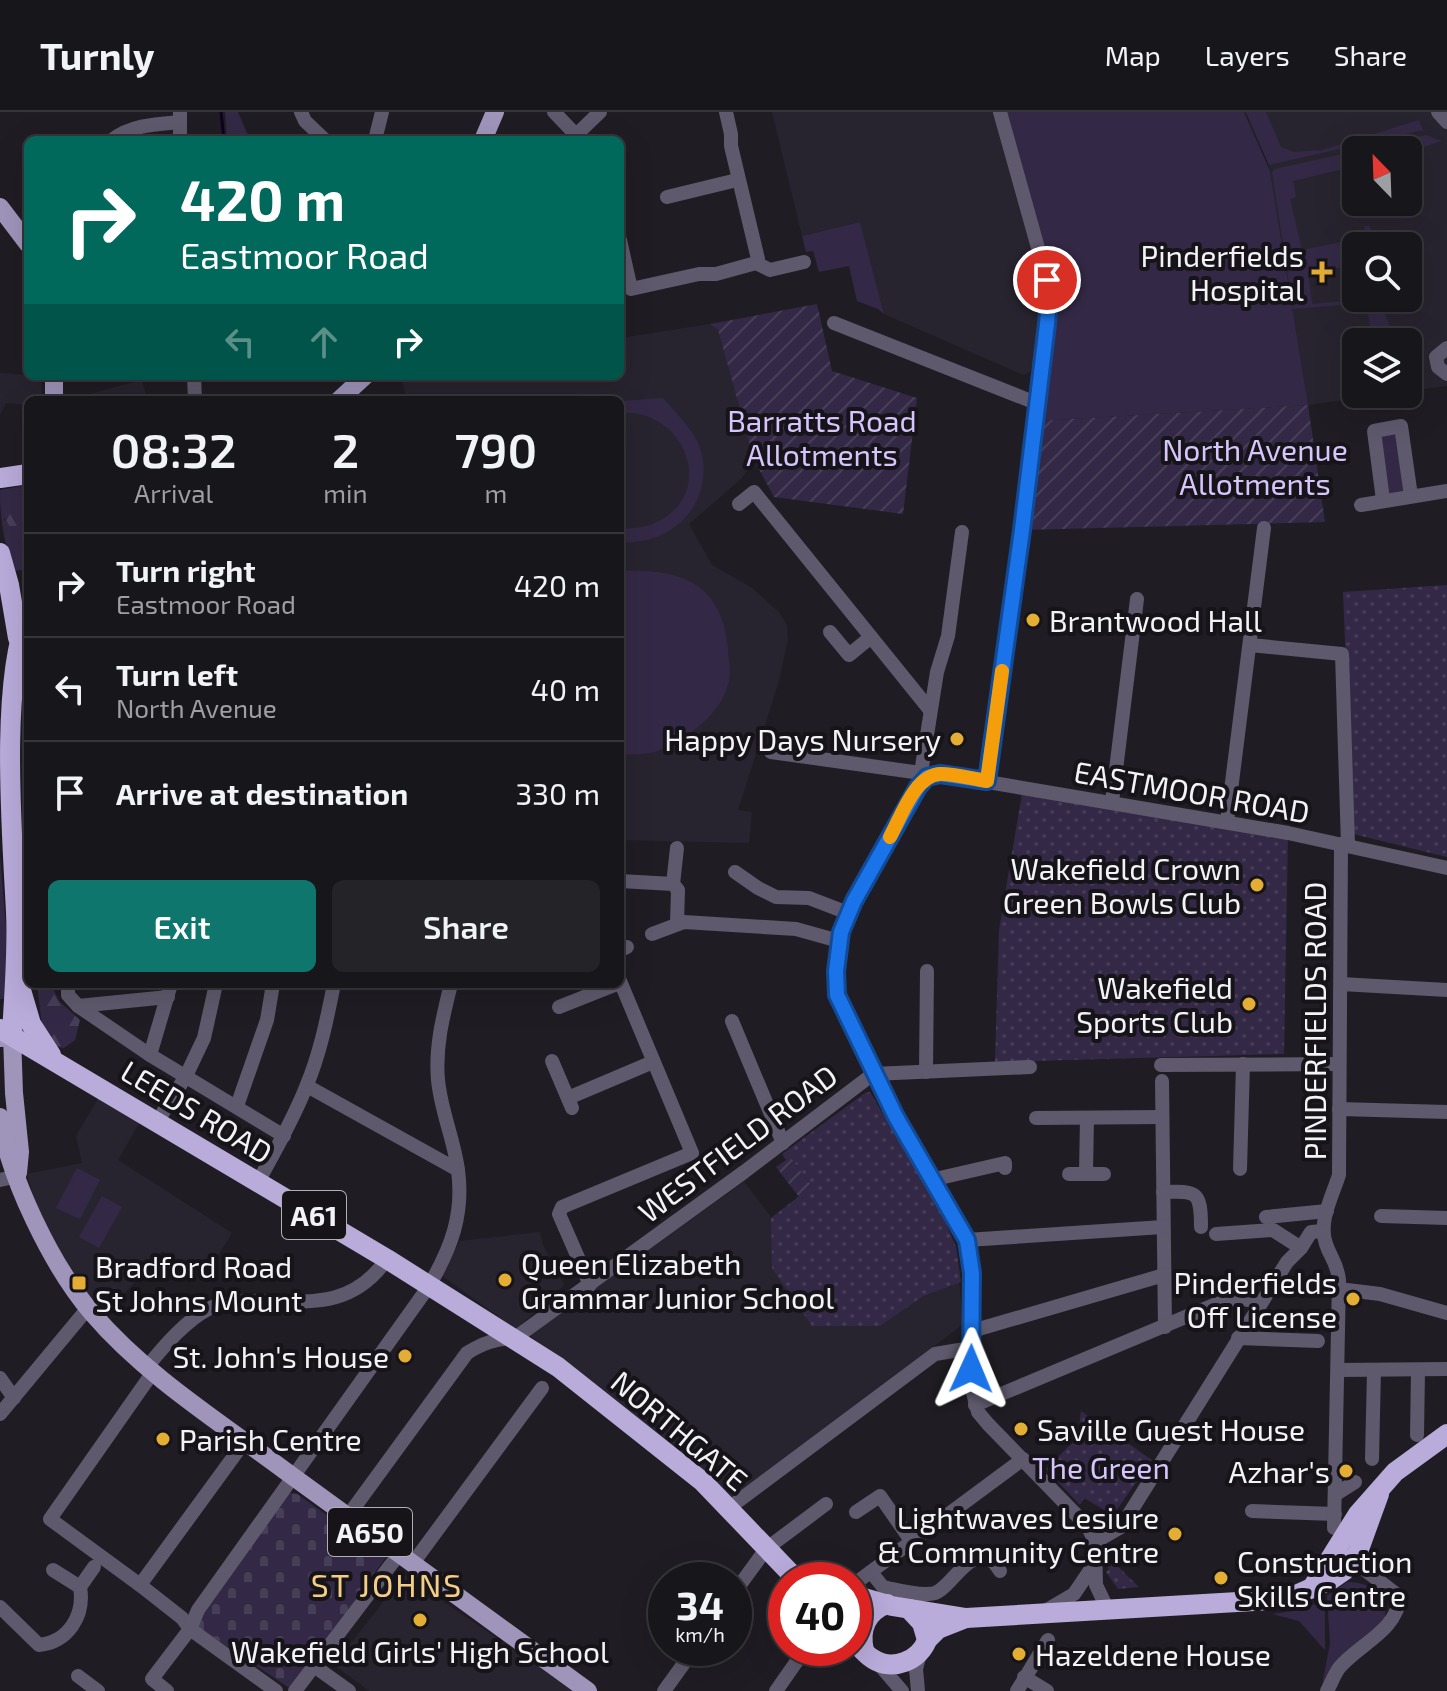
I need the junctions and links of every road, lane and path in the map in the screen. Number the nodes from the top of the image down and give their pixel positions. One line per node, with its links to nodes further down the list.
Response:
1 (301, 112): 13 (street)
2 (382, 112): 14 (street)
3 (507, 112): 11 (main road)
4 (554, 112): 15 (street)
5 (600, 112): 16 (street)
6 (726, 112): 17 (street)
7 (1000, 112): 29 (street)
8 (1438, 112): 10 (street)
9 (180, 117): 12 (street)
10 (1447, 122)
11 (490, 126)
12 (117, 136)
13 (321, 136)
14 (380, 136)
15 (575, 136)
16 (577, 136)
17 (737, 180): 18 (street); 22 (street)
18 (667, 197)
19 (0, 207): 20 (main road)
20 (24, 239)
21 (804, 262): 22 (street)
22 (756, 263): 23 (street)
23 (624, 281)
24 (834, 323): 29 (street)
25 (1447, 348): 26 (street)
26 (1447, 374)
27 (361, 380): 28 (main road)
28 (343, 396)
29 (1036, 403): 48 (street)
30 (1447, 491): 31 (street)
31 (1411, 496): 32 (street); 32 (street)
32 (1383, 500): 34 (street)
33 (739, 504): 42 (street)
34 (1361, 505)
35 (1264, 528): 44 (street)
36 (962, 532): 45 (street)
37 (0, 553): 38 (highway)
38 (12, 583): 43 (highway)
39 (1137, 599): 49 (street)
40 (24, 624): 43 (highway)
41 (830, 632): 42 (street)
42 (871, 637): 45 (street)
43 (18, 638): 51 (highway)
44 (1250, 645): 50 (street); 52 (street, PINDERFIELDS ROAD)
45 (930, 710): 47 (street)
46 (771, 752): 47 (street, EASTMOOR ROAD)
47 (924, 775): 48 (street, EASTMOOR ROAD); 58 (street)
48 (987, 781): 49 (street, EASTMOOR ROAD)
49 (1112, 802): 50 (street, EASTMOOR ROAD)
50 (1227, 822): 52 (street, EASTMOOR ROAD)
51 (13, 844): 62 (highway)
52 (1344, 845): 54 (street, EASTMOOR ROAD); 64 (street, PINDERFIELDS ROAD)
53 (677, 848): 57 (street)
54 (1447, 868)
55 (735, 872): 58 (street)
56 (624, 881): 57 (street)
57 (673, 884): 59 (street)
58 (848, 913): 61 (street)
59 (677, 923): 60 (street); 61 (street)
60 (652, 934)
61 (839, 941): 87 (street)
62 (16, 967): 77 (highway); 79 (highway)
63 (927, 971): 86 (street)
64 (1341, 984): 73 (street); 83 (street, PINDERFIELDS ROAD)
65 (68, 988): 74 (street)
66 (215, 988): 88 (street)
67 (272, 988): 91 (street)
68 (333, 988): 90 (street)
69 (450, 988): 103 (street)
70 (606, 988): 75 (street)
71 (621, 988): 81 (street)
72 (170, 990): 74 (street); 78 (street)
73 (1447, 990)
74 (78, 1006): 78 (street)
75 (559, 1007)
76 (732, 1021): 100 (street)
77 (4, 1034): 79 (highway, LEEDS ROAD / A61); 107 (main road, A650)
78 (150, 1055): 88 (street)
79 (55, 1061): 98 (highway, LEEDS ROAD / A61)
80 (552, 1061): 81 (street)
81 (653, 1062): 124 (street)
82 (1243, 1064): 83 (street); 84 (street); 102 (street)
83 (1339, 1064): 92 (street, PINDERFIELDS ROAD)
84 (1161, 1065)
85 (1030, 1067): 86 (street)
86 (926, 1072): 87 (street)
87 (873, 1074): 100 (street, WESTFIELD ROAD); 108 (street)
88 (186, 1076): 91 (street); 98 (street)
89 (1162, 1081): 95 (street)
90 (307, 1086): 99 (street); 103 (street)
91 (237, 1106): 99 (street)
92 (1339, 1109): 93 (street); 111 (street, PINDERFIELDS ROAD)
93 (1447, 1112)
94 (0, 1117): 107 (main road, A650)
95 (1162, 1117): 97 (street); 110 (street)
96 (1036, 1118): 97 (street)
97 (1087, 1118): 104 (street)
98 (157, 1122): 109 (highway, LEEDS ROAD / A61)
99 (284, 1136): 109 (street)
100 (783, 1143): 124 (street, WESTFIELD ROAD)
101 (1005, 1168): 108 (street)
102 (1240, 1169)
103 (458, 1170): 125 (street)
104 (1086, 1173): 105 (street); 106 (street)
105 (1069, 1174)
106 (1104, 1174)
107 (9, 1178): 128 (main road, A650)
108 (931, 1180): 120 (street)
109 (258, 1182): 122 (highway, LEEDS ROAD / A61)
110 (1163, 1192): 116 (street); 117 (street)
111 (1327, 1211): 112 (street); 118 (street, PINDERFIELDS ROAD)
112 (1305, 1213): 114 (street); 118 (street)
113 (1381, 1216): 115 (street)
114 (1266, 1217)
115 (1447, 1218)
116 (1163, 1227): 120 (street); 123 (street)
117 (1201, 1227)
118 (1320, 1231): 121 (street); 126 (street)
119 (1216, 1234): 121 (street)
120 (967, 1240): 131 (street)
121 (1301, 1248): 127 (street)
122 (387, 1259): 125 (highway, LEEDS ROAD / A61); 137 (street)
123 (1164, 1275): 130 (street); 131 (street)
124 (590, 1285): 132 (street, WESTFIELD ROAD)
125 (429, 1286): 132 (highway, LEEDS ROAD / A61); 151 (street)
126 (1339, 1289): 129 (street); 138 (street)
127 (1260, 1303): 130 (street); 133 (street)
128 (88, 1308): 137 (main road, A650); 143 (street)
129 (1447, 1313)
130 (1165, 1327): 144 (street)
131 (972, 1331): 135 (street)
132 (515, 1338): 155 (highway, NORTHGATE / A61); 158 (street)
133 (1238, 1338): 134 (street); 160 (street)
134 (1318, 1341)
135 (971, 1348): 144 (street); 155 (street)
136 (1447, 1369): 140 (street)
137 (150, 1370): 148 (main road, A650); 173 (street)
138 (1338, 1370): 139 (street); 153 (street)
139 (1374, 1370): 140 (street); 150 (street)
140 (1418, 1371): 147 (street)
141 (0, 1378): 143 (street)
142 (542, 1388): 163 (street)
143 (14, 1398): 145 (street)
144 (975, 1405): 149 (street)
145 (0, 1414)
146 (1447, 1434): 162 (highway)
147 (1417, 1435)
148 (245, 1441): 151 (main road, A650); 173 (street)
149 (1023, 1459): 159 (street); 160 (street)
150 (1372, 1459)
151 (294, 1477): 158 (main road, A650); 183 (street)
152 (1355, 1482): 153 (street)
153 (1336, 1494): 162 (street)
154 (826, 1504): 161 (street)
155 (729, 1508): 161 (highway, NORTHGATE / A61)
156 (1252, 1511): 162 (street)
157 (856, 1512): 159 (street)
158 (348, 1516): 163 (main road, A650)
159 (912, 1542): 170 (street)
160 (1095, 1542): 165 (street)
161 (766, 1549): 164 (highway, NORTHGATE / A61); 167 (street)
162 (1342, 1550): 172 (street); 172 (street); 178 (highway)
163 (406, 1558): 188 (street); 199 (main road, A650)
164 (779, 1562)
165 (1095, 1563): 178 (street); 181 (street)
166 (94, 1567): 174 (street)
167 (752, 1568)
168 (53, 1570): 174 (street)
169 (1000, 1571): 171 (street)
170 (872, 1574)
171 (872, 1584)
172 (1385, 1584): 206 (street)
173 (140, 1585): 183 (street)
174 (80, 1587): 177 (street)
175 (872, 1591): 176 (highway)
176 (887, 1604): 179 (highway); 180 (highway)
177 (0, 1607)
178 (1107, 1608): 181 (highway)
179 (909, 1609): 182 (highway); 185 (highway)
180 (872, 1612)
181 (1041, 1613): 182 (highway)
182 (966, 1618): 185 (highway)
183 (190, 1629): 195 (street); 196 (street)
184 (1048, 1640): 192 (street)
185 (924, 1646): 186 (highway); 203 (street)
186 (872, 1654)
187 (872, 1659): 202 (street)
188 (314, 1666): 197 (street); 198 (street)
189 (686, 1666): 193 (street)
190 (793, 1666): 201 (street)
191 (78, 1676): 194 (street)
192 (1024, 1677): 204 (street); 205 (street)
193 (676, 1684): 200 (street)
194 (98, 1691)
195 (167, 1691)
196 (276, 1691)
197 (295, 1691)
198 (349, 1691)
199 (588, 1691)
200 (664, 1691)
201 (776, 1691)
202 (902, 1691)
203 (918, 1691)
204 (1017, 1691)
205 (1047, 1691)
206 (1327, 1691)

